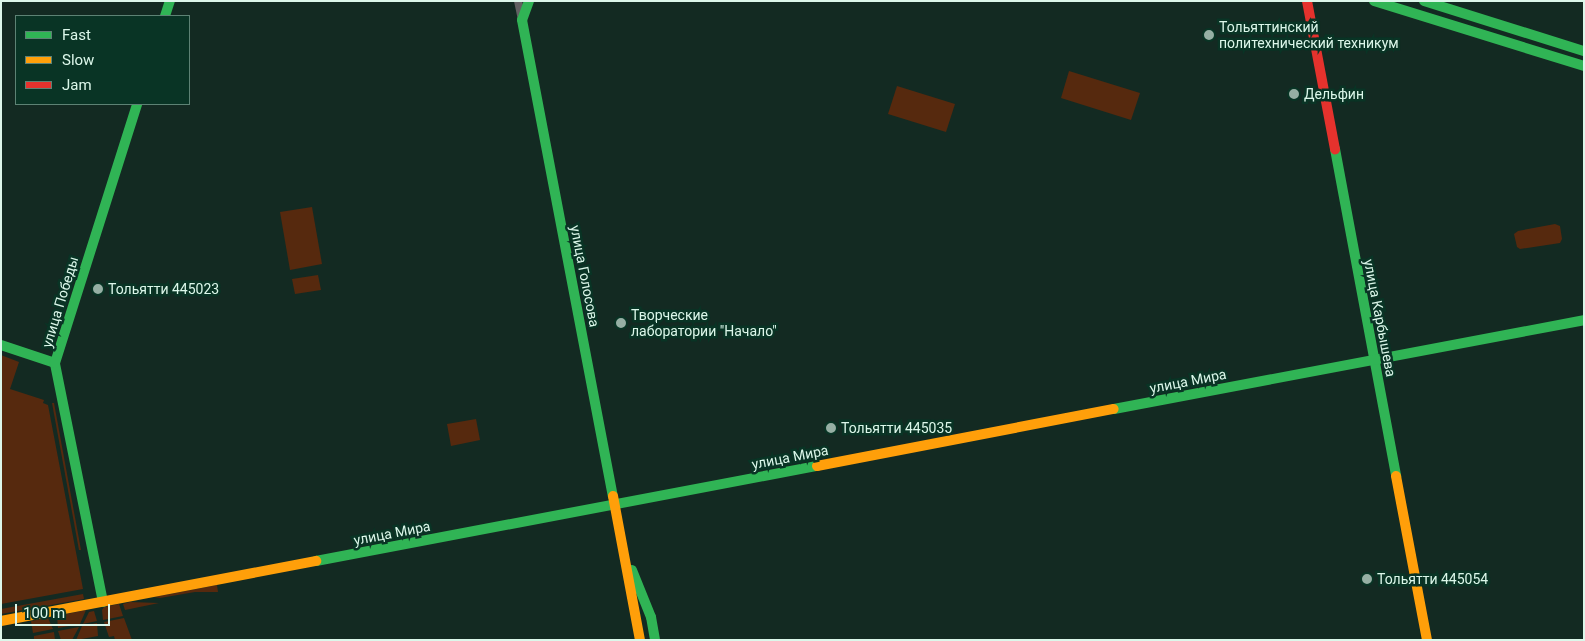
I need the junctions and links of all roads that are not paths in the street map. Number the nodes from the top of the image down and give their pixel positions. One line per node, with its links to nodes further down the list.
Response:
1 (170, 1): 7 (main road)
2 (518, 1): 9 (street)
3 (529, 1): 9 (main road)
4 (1307, 1): 16 (main road, улица Карбышева)
5 (1374, 1): 10 (main road)
6 (1424, 1): 8 (main road)
7 (165, 15)
8 (1478, 18): 10 (main road); 11 (main road)
9 (522, 20): 18 (main road, улица Голосова)
10 (1473, 32): 12 (main road)
11 (1584, 50)
12 (1584, 66)
13 (137, 105): 17 (main road, улица Победы)
14 (1584, 320): 16 (main road, улица Мира)
15 (1, 345): 17 (main road)
16 (1374, 360): 18 (main road, улица Мира); 26 (main road, улица Карбышева)
17 (55, 363): 20 (main road, улица Победы)
18 (616, 504): 19 (main road, улица Голосова); 20 (main road, улица Мира)
19 (622, 537): 21 (main road, улица Голосова); 22 (main road, улица Голосова)
20 (103, 602): 23 (main road, улица Мира)
21 (651, 617): 22 (main road); 25 (main road, улица Голосова)
22 (636, 619): 24 (main road, улица Голосова)
23 (1, 621)
24 (640, 640)
25 (655, 640)
26 (1427, 640)

